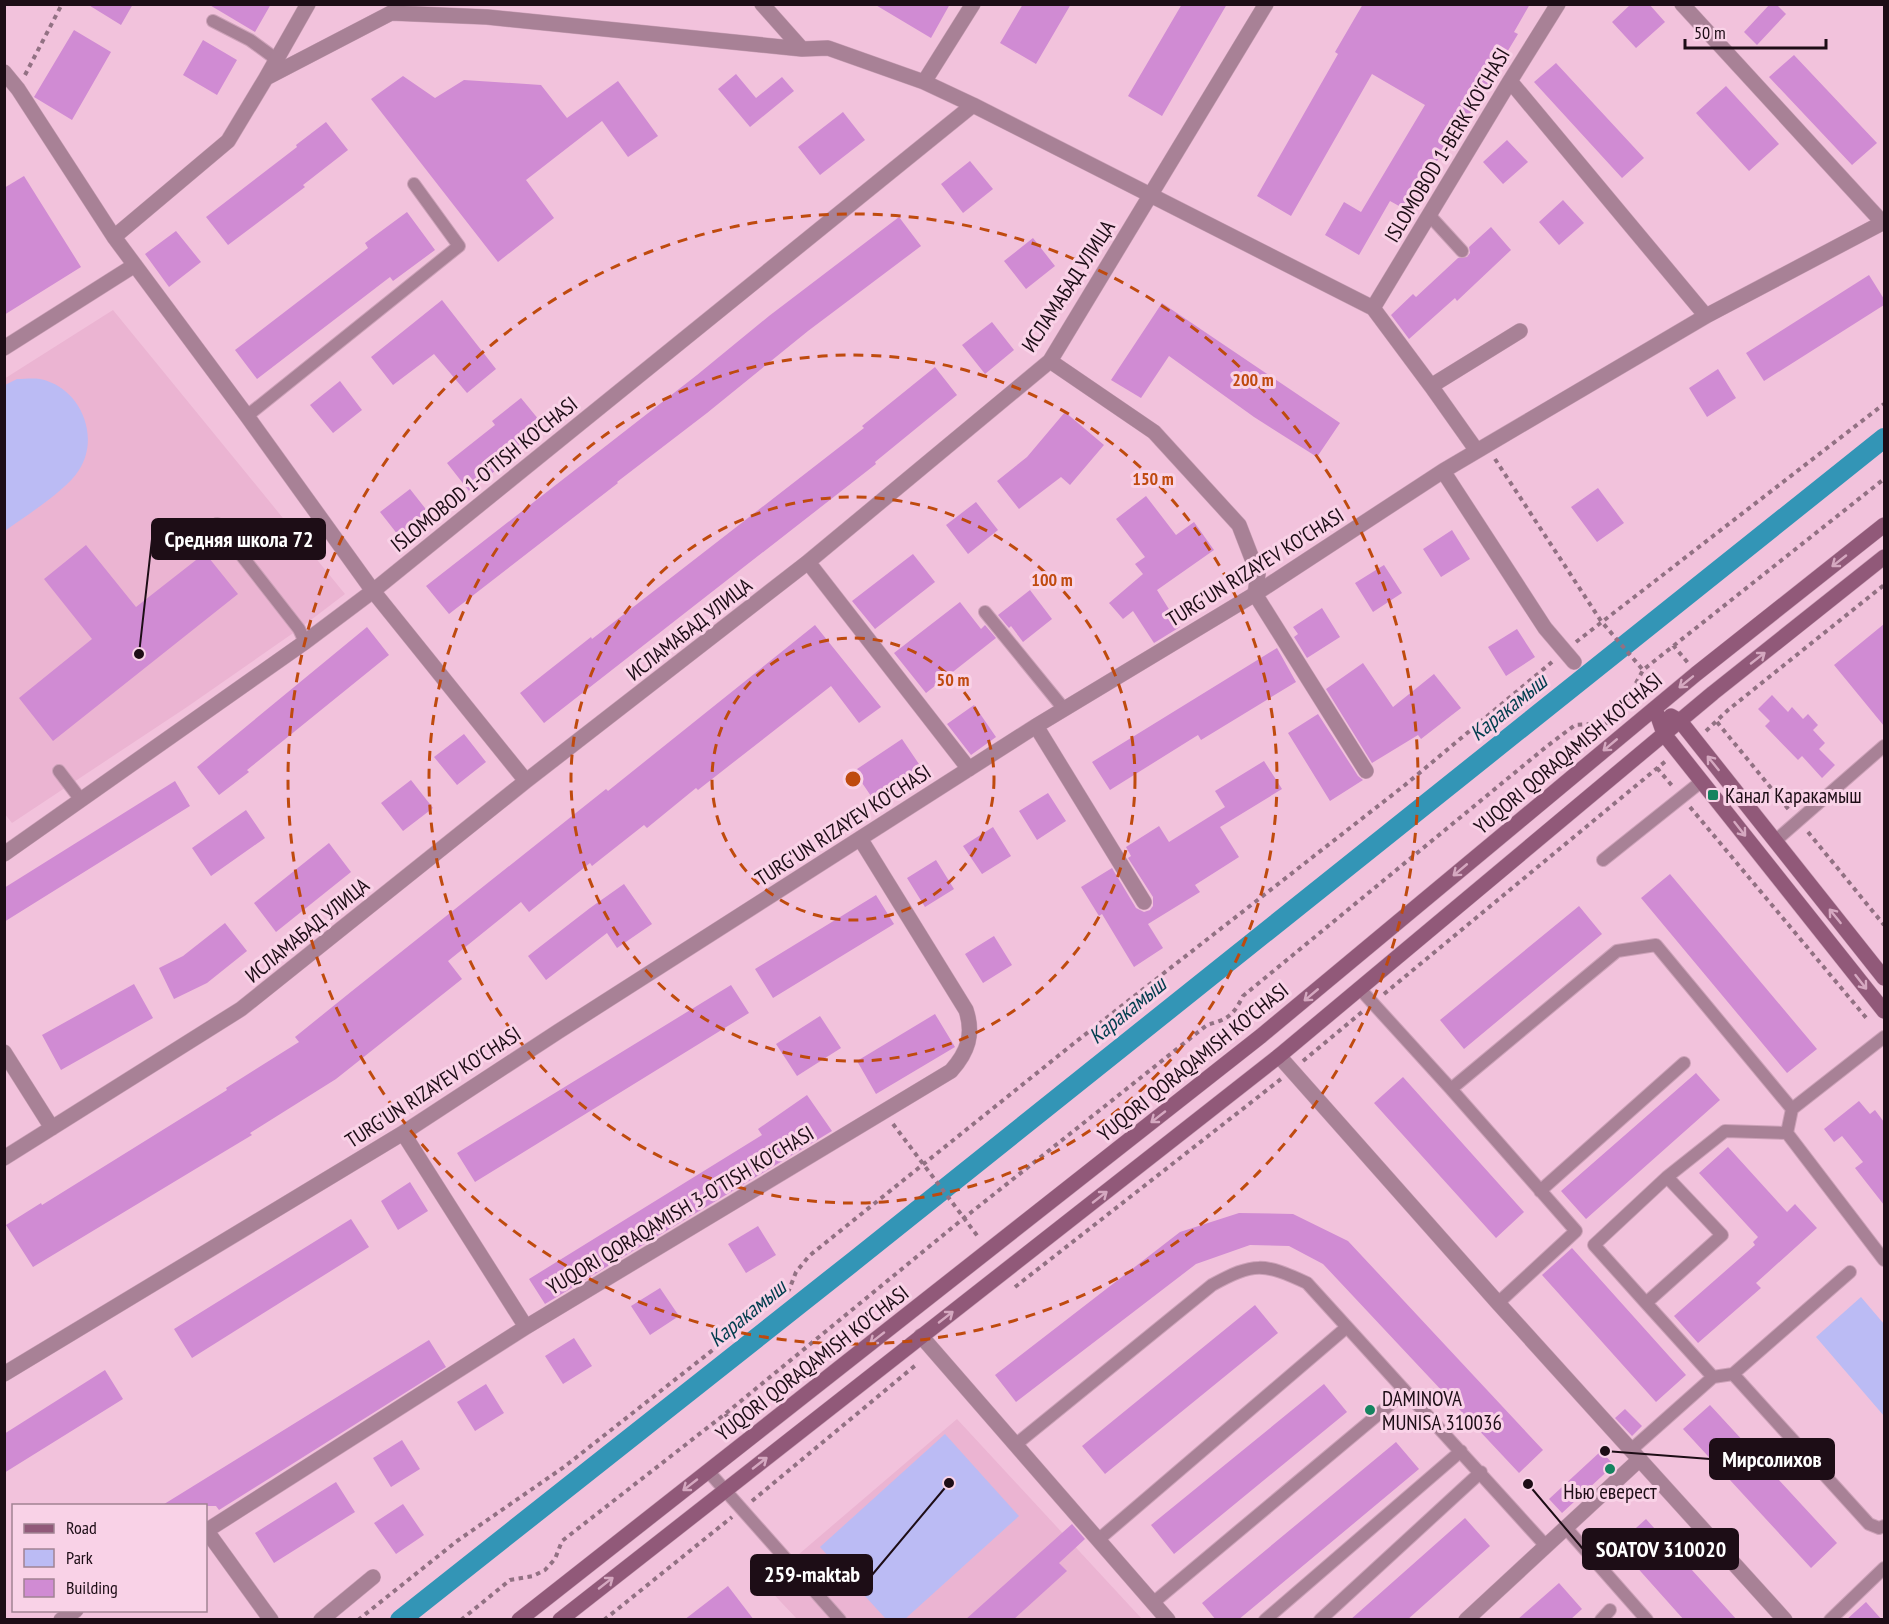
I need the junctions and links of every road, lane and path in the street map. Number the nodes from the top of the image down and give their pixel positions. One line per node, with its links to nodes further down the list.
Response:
1 (62, 4): 16 (path)
2 (308, 4): 11 (street)
3 (762, 4): 10 (street)
4 (972, 4): 15 (street)
5 (1266, 4): 19 (street, ИСЛАМАБАД УЛИЦА)
6 (1558, 4): 14 (street, ISLOMOBOD 1-BERK KO'CHASI)
7 (1682, 4): 21 (street)
8 (487, 11): 10 (street); 13 (street)
9 (213, 21): 11 (lane)
10 (802, 49): 15 (street)
11 (276, 59): 13 (street)
12 (4, 72): 16 (street)
13 (266, 78): 22 (street)
14 (1510, 81): 20 (street, ISLOMOBOD 1-BERK KO'CHASI); 26 (street)
15 (924, 82): 17 (street)
16 (18, 89): 22 (street)
17 (973, 105): 19 (street); 41 (street, ISLOMOBOD 1-O'TISH KO'CHASI)
18 (414, 184): 32 (lane)
19 (1151, 196): 25 (street); 29 (street, ИСЛАМАБАД УЛИЦА)
20 (1430, 216): 23 (lane); 25 (street, ISLOMOBOD 1-BERK KO'CHASI)
21 (1884, 223): 26 (street, TURG'UN RIZAYEV KO'CHASI)
22 (114, 237): 24 (street)
23 (1462, 251)
24 (135, 265): 28 (street); 32 (street)
25 (1374, 308): 30 (street)
26 (1706, 316): 33 (street, TURG'UN RIZAYEV KO'CHASI)
27 (1520, 331): 30 (street)
28 (4, 348)
29 (1050, 361): 39 (street, ИСЛАМАБАД УЛИЦА); 42 (street)
30 (1431, 386): 33 (street)
31 (1884, 404): 44 (path)
32 (247, 416): 41 (street)
33 (1482, 449): 34 (street, TURG'UN RIZAYEV KO'CHASI); 44 (path)
34 (1443, 471): 42 (street, TURG'UN RIZAYEV KO'CHASI); 47 (street)
35 (1884, 479): 46 (path)
36 (217, 524): 45 (lane)
37 (1884, 525): 50 (main road, YUQORI QORAQAMISH KO'CHASI, one-way to 50)
38 (1884, 557): 52 (main road, one-way to 38)
39 (808, 562): 58 (street); 61 (street, ИСЛАМАБАД УЛИЦА)
40 (1884, 585): 54 (path)
41 (373, 591): 45 (street, ISLOMOBOD 1-O'TISH KO'CHASI); 61 (street)
42 (1255, 594): 51 (street, TURG'UN RIZAYEV KO'CHASI); 60 (street)
43 (985, 612): 51 (lane)
44 (1601, 621): 47 (path); 49 (path)
45 (305, 642): 64 (street, ISLOMOBOD 1-O'TISH KO'CHASI)
46 (1673, 645): 48 (path); 49 (path)
47 (1569, 657): 84 (path)
48 (1688, 664)
49 (1642, 670): 87 (path)
50 (1655, 708): 52 (main road); 55 (main road); 88 (main road, YUQORI QORAQAMISH KO'CHASI, one-way to 88)
51 (1064, 709): 53 (street, TURG'UN RIZAYEV KO'CHASI)
52 (1680, 721): 55 (main road); 66 (main road, one-way to 52)
53 (1036, 726): 58 (street, TURG'UN RIZAYEV KO'CHASI); 69 (street)
54 (1703, 733)
55 (1664, 734): 57 (main road); 62 (main road)
56 (1884, 746): 66 (lane)
57 (1642, 753): 63 (path); 71 (main road)
58 (969, 769): 65 (street, TURG'UN RIZAYEV KO'CHASI)
59 (60, 771): 64 (lane)
60 (1366, 771)
61 (526, 781): 80 (street, ИСЛАМАБАД УЛИЦА)
62 (1702, 781): 63 (lane); 72 (main road, one-way to 72)
63 (1682, 797): 68 (lane); 73 (path)
64 (81, 800): 67 (street, ISLOMOBOD 1-O'TISH KO'CHASI)
65 (861, 840): 79 (street, YUQORI QORAQAMISH 3-O'TISH KO'CHASI); 81 (street, TURG'UN RIZAYEV KO'CHASI)
66 (1775, 841): 70 (main road, one-way to 66)
67 (4, 854)
68 (1603, 860)
69 (1144, 902)
70 (1884, 978)
71 (1360, 989): 75 (main road); 77 (lane)
72 (1884, 1011)
73 (1883, 1037): 78 (lane)
74 (4, 1052): 80 (street)
75 (1279, 1056): 91 (street); 95 (main road, one-way to 75)
76 (1684, 1063): 86 (lane)
77 (1451, 1089): 78 (lane); 86 (lane)
78 (1792, 1109): 82 (lane)
79 (884, 1112): 84 (path); 93 (street, YUQORI QORAQAMISH 3-O'TISH KO'CHASI)
80 (52, 1128): 83 (street, ИСЛАМАБАД УЛИЦА)
81 (403, 1133): 93 (street); 96 (street, TURG'UN RIZAYEV KO'CHASI)
82 (1787, 1133): 85 (lane); 89 (lane)
83 (4, 1158)
84 (922, 1163): 87 (path); 121 (path)
85 (1667, 1177): 92 (lane); 92 (lane)
86 (1540, 1191): 91 (lane)
87 (964, 1218): 88 (path); 122 (path)
88 (989, 1250): 103 (main road, YUQORI QORAQAMISH KO'CHASI, one-way to 103)
89 (1884, 1260)
90 (1850, 1272): 97 (lane)
91 (1498, 1303): 102 (street)
92 (1646, 1303): 98 (lane)
93 (526, 1327): 108 (street, YUQORI QORAQAMISH 3-O'TISH KO'CHASI)
94 (1347, 1327): 99 (lane); 100 (lane); 110 (lane)
95 (921, 1336): 100 (street); 105 (main road, one-way to 95)
96 (4, 1374)
97 (1733, 1374): 98 (lane); 106 (lane)
98 (1713, 1377): 102 (lane)
99 (1405, 1392): 101 (lane); 114 (lane)
100 (1015, 1445): 110 (street)
101 (1461, 1451): 104 (lane); 126 (lane)
102 (1636, 1454): 107 (street); 131 (street)
103 (708, 1471): 105 (lane); 123 (main road, YUQORI QORAQAMISH KO'CHASI, one-way to 123)
104 (1481, 1472): 111 (lane); 127 (lane)
105 (725, 1491): 117 (main road, one-way to 105); 124 (lane)
106 (1884, 1526)
107 (1566, 1528): 111 (street); 130 (lane)
108 (207, 1529)
109 (207, 1531): 119 (street)
110 (1098, 1540): 114 (street)
111 (1546, 1546): 128 (street)
112 (1884, 1568): 132 (lane)
113 (372, 1577): 120 (street)
114 (1154, 1602): 125 (street)
115 (1610, 1610): 129 (lane)
116 (74, 1612): 118 (street)
117 (562, 1619)
118 (61, 1620)
119 (271, 1620)
120 (321, 1620)
121 (358, 1620)
122 (461, 1620)
123 (519, 1620)
124 (840, 1620)
125 (1168, 1620)
126 (1265, 1620)
127 (1320, 1620)
128 (1466, 1620)
129 (1601, 1620)
130 (1647, 1620)
131 (1785, 1620)
132 (1830, 1620)

